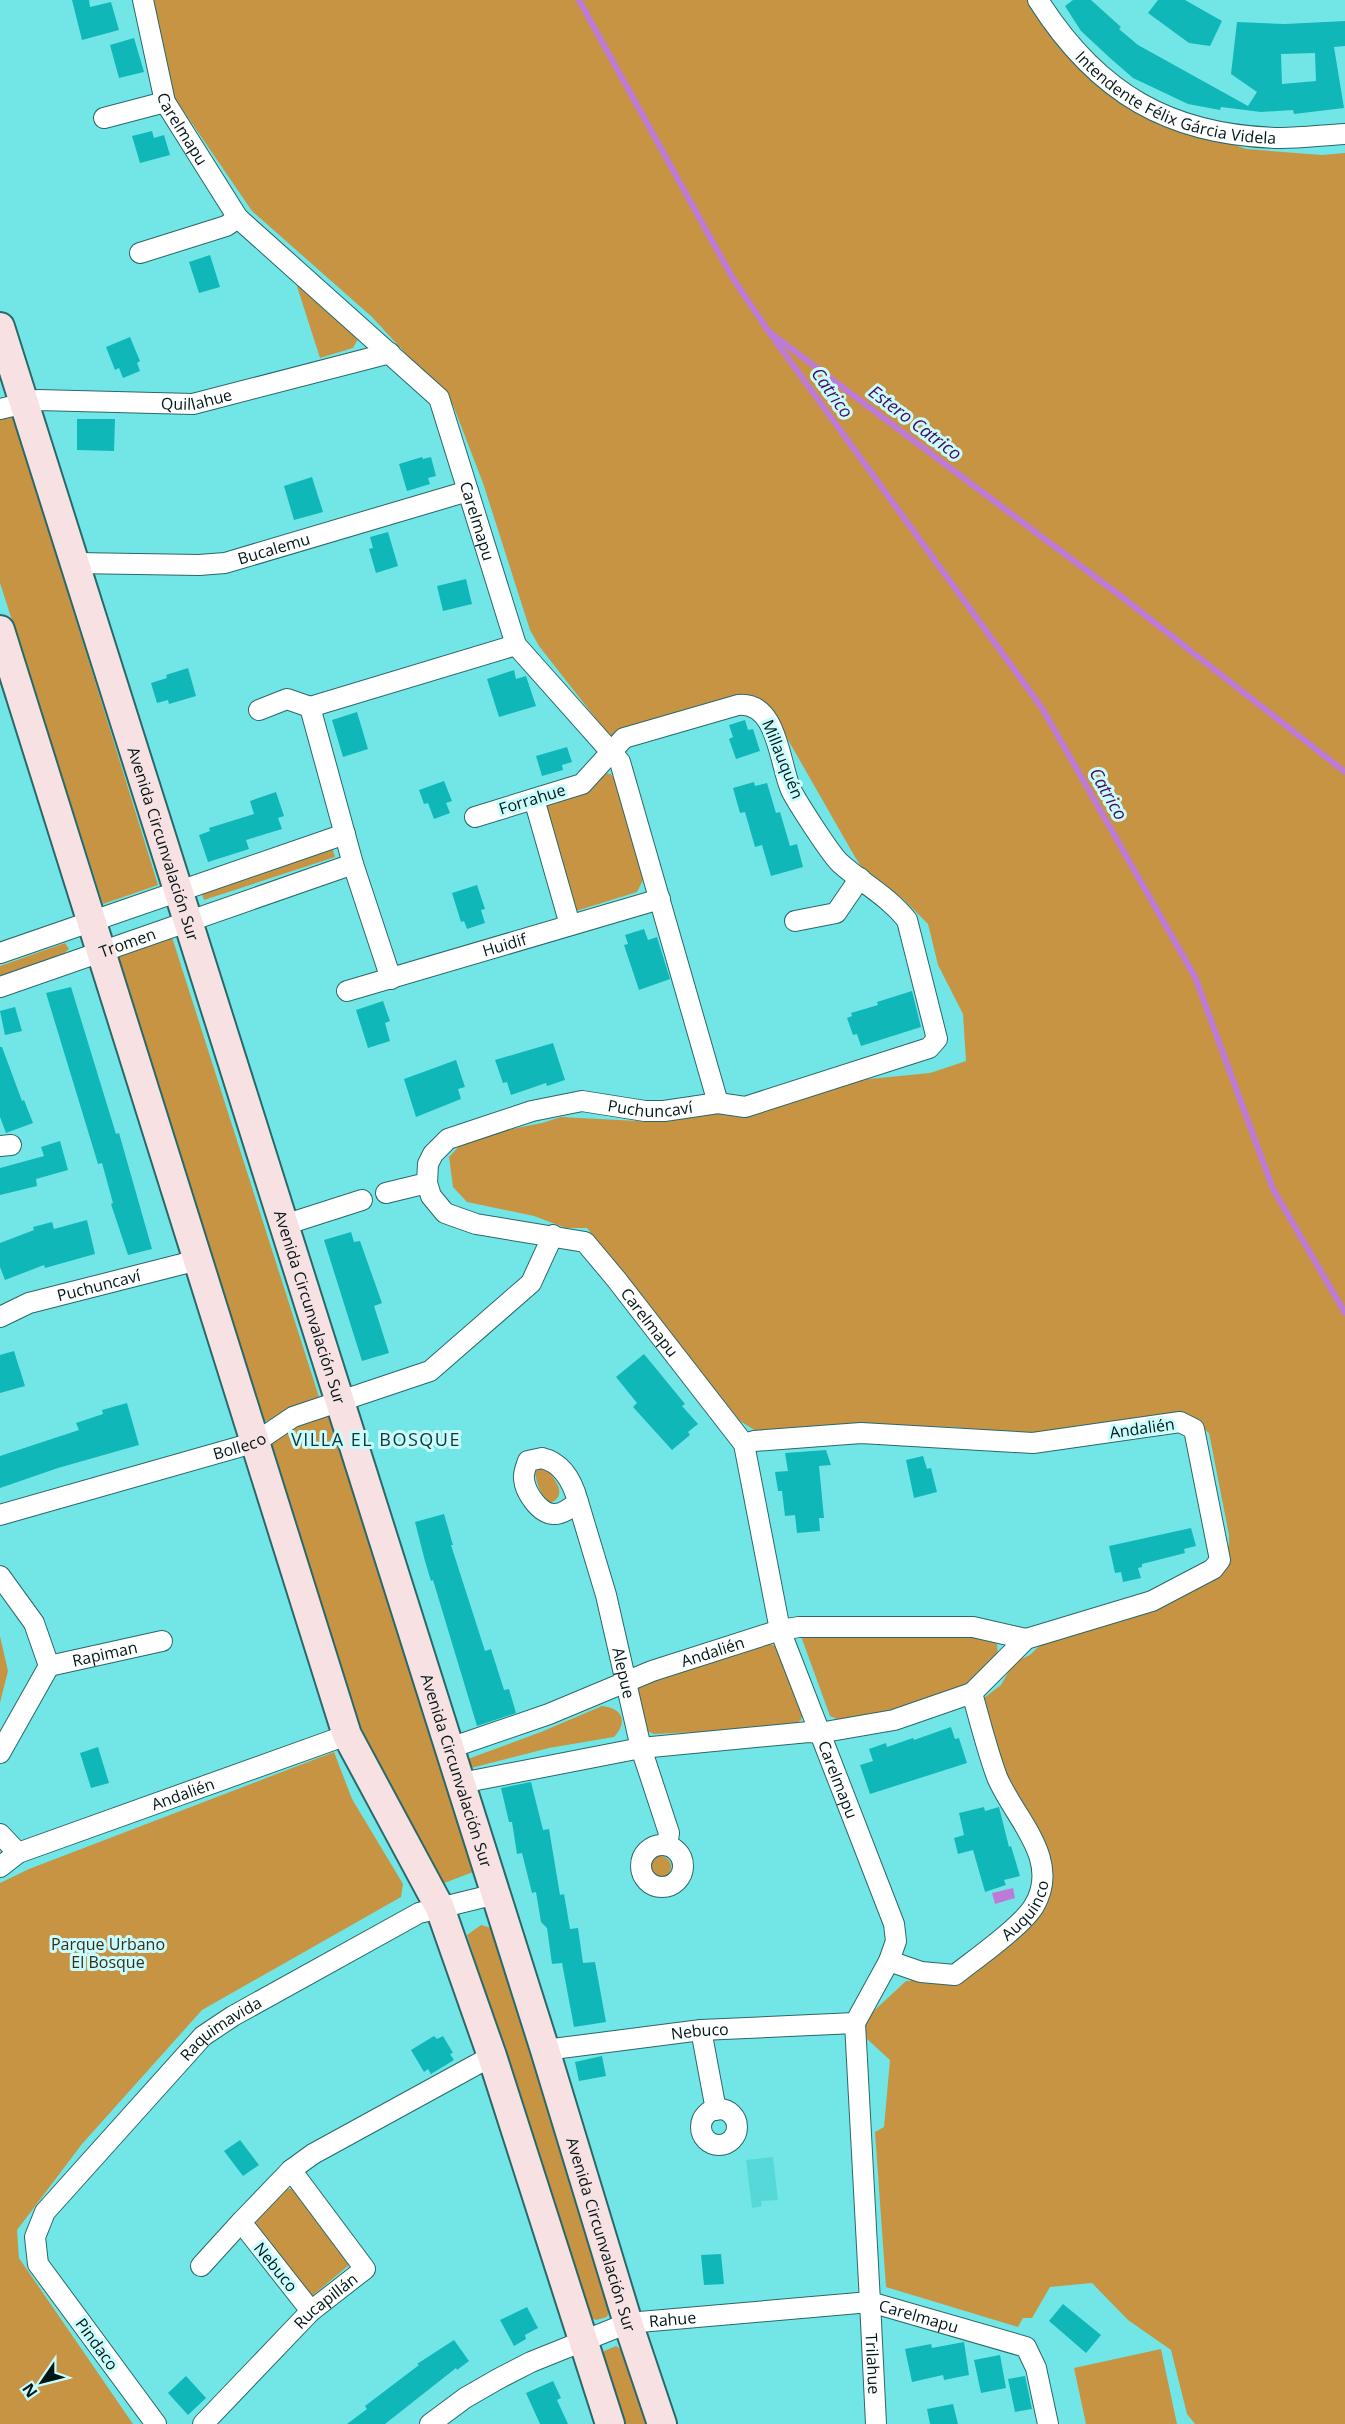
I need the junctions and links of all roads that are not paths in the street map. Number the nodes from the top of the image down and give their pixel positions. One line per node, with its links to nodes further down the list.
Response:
1 (143, 0): 3 (street, Carelmapu)
2 (1038, 0): 5 (street, Intendente Félix Gárcia Videla)
3 (165, 102): 4 (street); 6 (street, Carelmapu)
4 (104, 118)
5 (1345, 134)
6 (238, 218): 7 (street); 9 (street, Carelmapu)
7 (140, 253)
8 (0, 327): 10 (main road, Avenida Circunvalación Sur)
9 (390, 353): 10 (street, Quillahue); 11 (street, Carelmapu)
10 (12, 406): 12 (main road, Avenida Circunvalación Sur)
11 (468, 491): 12 (street, Bucalemu); 14 (street, Carelmapu)
12 (75, 563): 23 (main road, Avenida Circunvalación Sur)
13 (0, 630): 26 (main road)
14 (516, 645): 15 (street); 17 (street, Carelmapu)
15 (310, 707): 16 (street); 20 (street)
16 (259, 710)
17 (611, 751): 18 (street, Forrahue); 22 (street, Millauquén); 24 (street, Carelmapu)
18 (534, 799): 19 (street, Forrahue); 28 (street)
19 (475, 817)
20 (345, 834): 21 (street); 23 (street, Tromen)
21 (353, 864): 27 (street, Tromen); 31 (street)
22 (860, 878): 25 (street); 34 (street, Millauquén)
23 (179, 891): 26 (street, Tromen); 27 (main road, Avenida Circunvalación Sur)
24 (660, 899): 28 (street, Huidif); 35 (street, Carelmapu)
25 (795, 921)
26 (91, 922): 29 (main road); 30 (street, Tromen)
27 (188, 922): 29 (street, Tromen); 39 (main road, Avenida Circunvalación Sur)
28 (570, 925): 31 (street, Huidif)
29 (101, 952): 32 (street, Tromen); 41 (main road)
30 (0, 953)
31 (391, 979): 33 (street, Huidif)
32 (2, 981)
33 (347, 992)
34 (937, 1039): 35 (street, Puchuncaví)
35 (718, 1103): 36 (street, Puchuncaví)
36 (427, 1183): 37 (street); 40 (street, Carelmapu)
37 (386, 1193)
38 (362, 1200): 39 (street)
39 (284, 1225): 43 (main road, Avenida Circunvalación Sur)
40 (553, 1235): 43 (street, Bolleco); 45 (street, Carelmapu)
41 (198, 1260): 42 (street, Puchuncaví); 44 (main road)
42 (0, 1317)
43 (340, 1401): 44 (street, Bolleco); 57 (main road, Avenida Circunvalación Sur)
44 (256, 1442): 47 (street, Bolleco); 56 (main road)
45 (744, 1444): 49 (street, Carelmapu); 50 (street, Andalién)
46 (578, 1502): 53 (street, Alepue)
47 (0, 1515)
48 (0, 1576): 52 (street)
49 (780, 1630): 50 (street, Andalién); 53 (street, Andalién); 55 (street, Carelmapu)
50 (1026, 1639): 54 (street, Andalién)
51 (162, 1641): 52 (street, Rapiman)
52 (49, 1666): 59 (street)
53 (624, 1683): 57 (street, Andalién); 58 (street, Alepue)
54 (972, 1693): 55 (street, Andalién); 67 (street, Auquinco)
55 (819, 1733): 58 (street, Andalién); 67 (street, Carelmapu)
56 (347, 1735): 63 (street, Andalién); 66 (main road)
57 (450, 1748): 60 (main road, Avenida Circunvalación Sur)
58 (641, 1748): 60 (street, Andalién); 62 (street, Alepue)
59 (0, 1753)
60 (461, 1783): 65 (main road, Avenida Circunvalación Sur)
61 (0, 1834): 63 (street)
62 (667, 1845)
63 (18, 1853): 64 (street, Andalién)
64 (0, 1867)
65 (496, 1894): 66 (street, Raquimavida); 70 (main road, Avenida Circunvalación Sur)
66 (440, 1908): 71 (main road); 75 (street, Raquimavida)
67 (889, 1961): 68 (street, Carelmapu)
68 (855, 2023): 69 (street, Nebuco); 77 (street, Carelmapu)
69 (701, 2030): 70 (street, Nebuco); 72 (street)
70 (545, 2050): 79 (main road, Avenida Circunvalación Sur)
71 (492, 2056): 73 (street); 80 (main road)
72 (716, 2110)
73 (291, 2170): 74 (street); 78 (street, Rucapillán)
74 (241, 2222): 76 (street); 78 (street, Nebuco)
75 (38, 2264): 81 (street, Pindaco)
76 (201, 2266)
77 (870, 2302): 79 (street, Rahue); 86 (street, Trilahue); 87 (street, Carelmapu)
78 (311, 2311): 82 (street, Rucapillán)
79 (628, 2323): 80 (street, Rahue); 85 (main road, Avenida Circunvalación Sur)
80 (583, 2341): 83 (street, Rahue); 84 (main road)
81 (156, 2424)
82 (203, 2424)
83 (430, 2424)
84 (610, 2424)
85 (662, 2424)
86 (876, 2424)
87 (1048, 2424)

